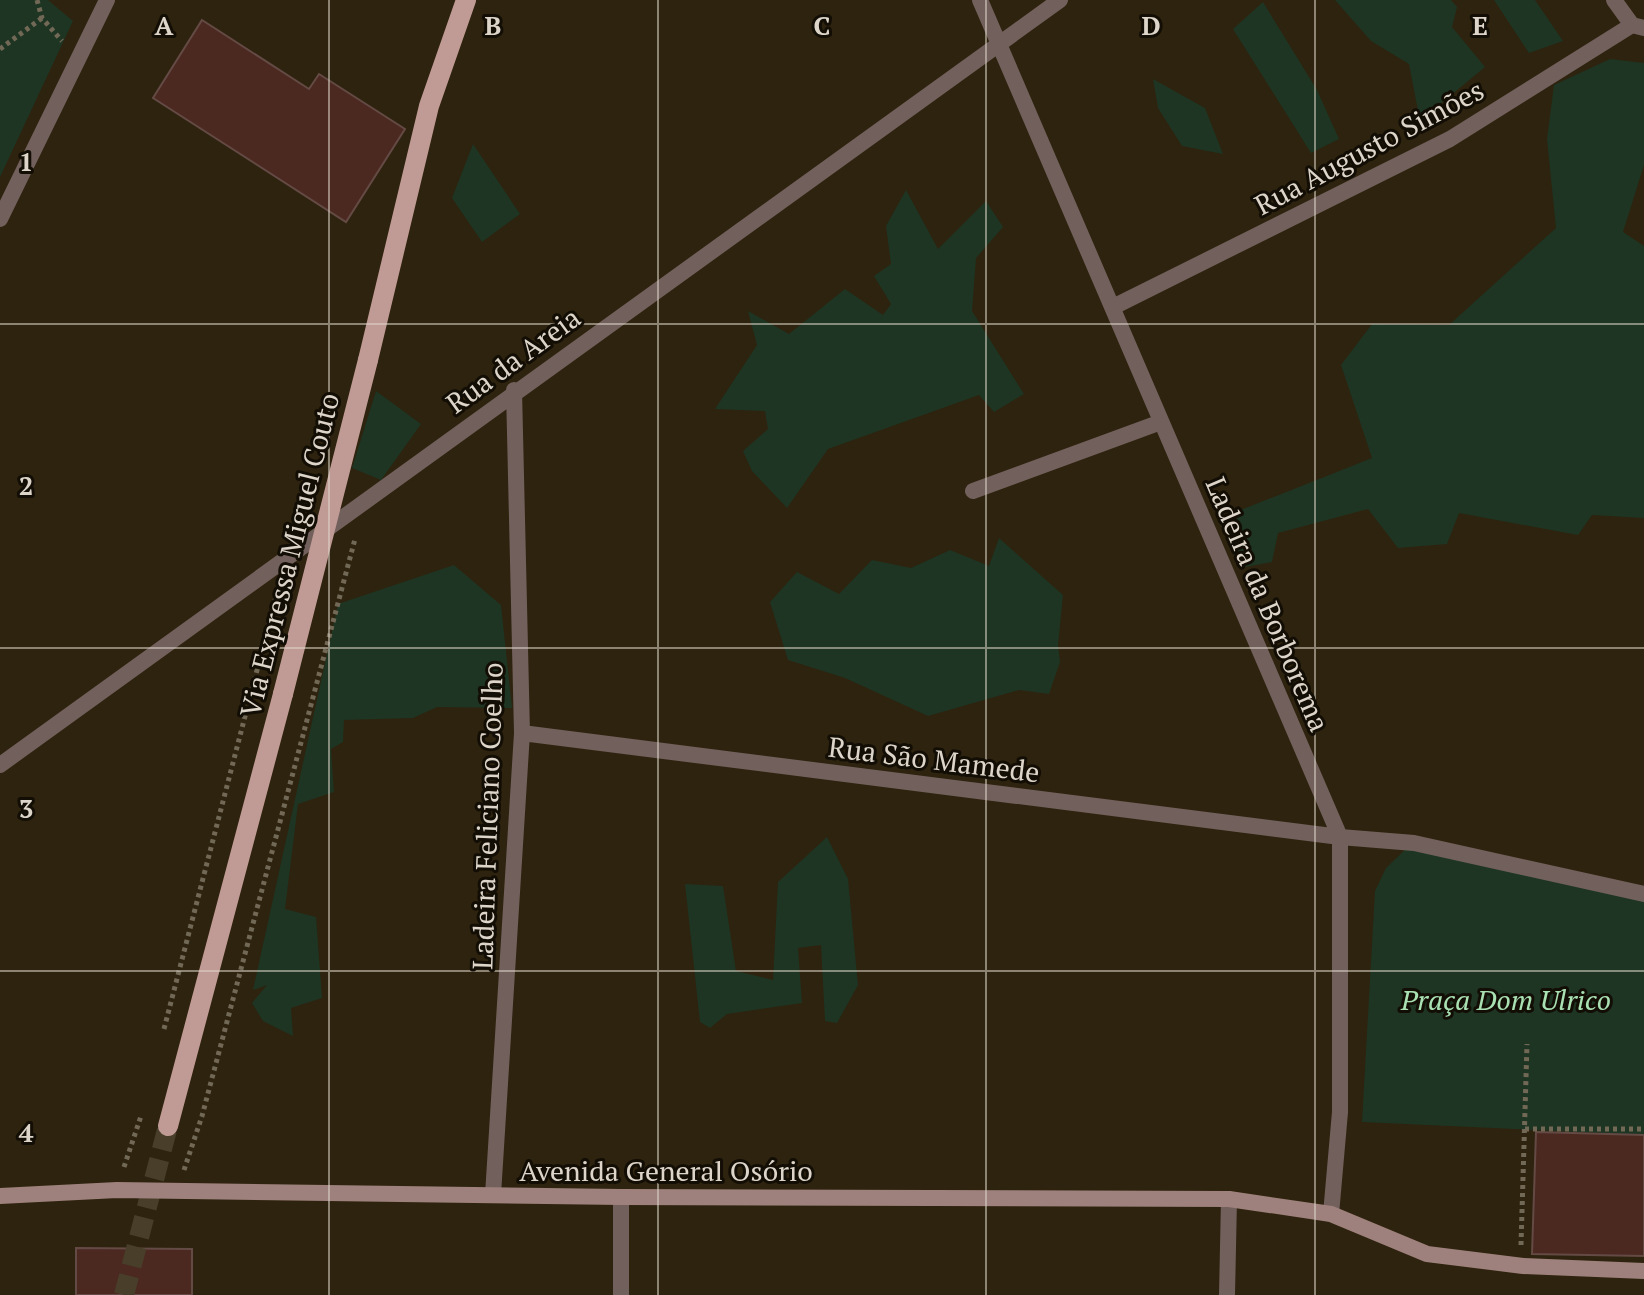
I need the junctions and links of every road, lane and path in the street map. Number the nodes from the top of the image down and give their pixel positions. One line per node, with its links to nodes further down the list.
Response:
1 (37, 0): 7 (path)
2 (107, 0): 11 (street)
3 (466, 0): 26 (main road, Via Expressa Miguel Couto, bridge)
4 (980, 0): 9 (street, Ladeira da Borborema)
5 (1060, 0): 9 (street, Rua da Areia)
6 (1614, 0): 8 (street)
7 (42, 18): 10 (path); 11 (path)
8 (1638, 27): 13 (street, Rua Augusto Simões)
9 (1000, 43): 13 (street, Ladeira da Borborema); 14 (street, Rua da Areia)
10 (0, 49)
11 (78, 60): 12 (street)
12 (0, 219)
13 (1113, 307): 15 (street, Ladeira da Borborema)
14 (514, 390): 17 (street, Rua da Areia); 19 (street, Ladeira Feliciano Coelho)
15 (1161, 422): 16 (street); 21 (street, Ladeira da Borborema)
16 (973, 491)
17 (365, 500): 18 (street, Rua da Areia); 30 (path)
18 (287, 557): 20 (street, Rua da Areia); 23 (path)
19 (522, 733): 21 (street, Rua São Mamede); 31 (street, Ladeira Feliciano Coelho)
20 (0, 765)
21 (1340, 837): 22 (street); 35 (street, Ladeira da Borborema)
22 (1644, 894)
23 (160, 1042)
24 (1527, 1044): 27 (path)
25 (144, 1104): 29 (path)
26 (168, 1126)
27 (1525, 1129): 28 (path); 36 (path)
28 (1644, 1129)
29 (117, 1190): 30 (main road, Avenida General Osório); 32 (main road, Avenida General Osório)
30 (177, 1192): 31 (main road, Avenida General Osório)
31 (493, 1195): 33 (main road, Avenida General Osório)
32 (0, 1196)
33 (621, 1197): 34 (main road, Avenida General Osório); 38 (street)
34 (1229, 1199): 35 (main road, Avenida General Osório); 39 (street)
35 (1331, 1214): 37 (main road)
36 (1521, 1240)
37 (1644, 1271)
38 (621, 1295)
39 (1227, 1295)

